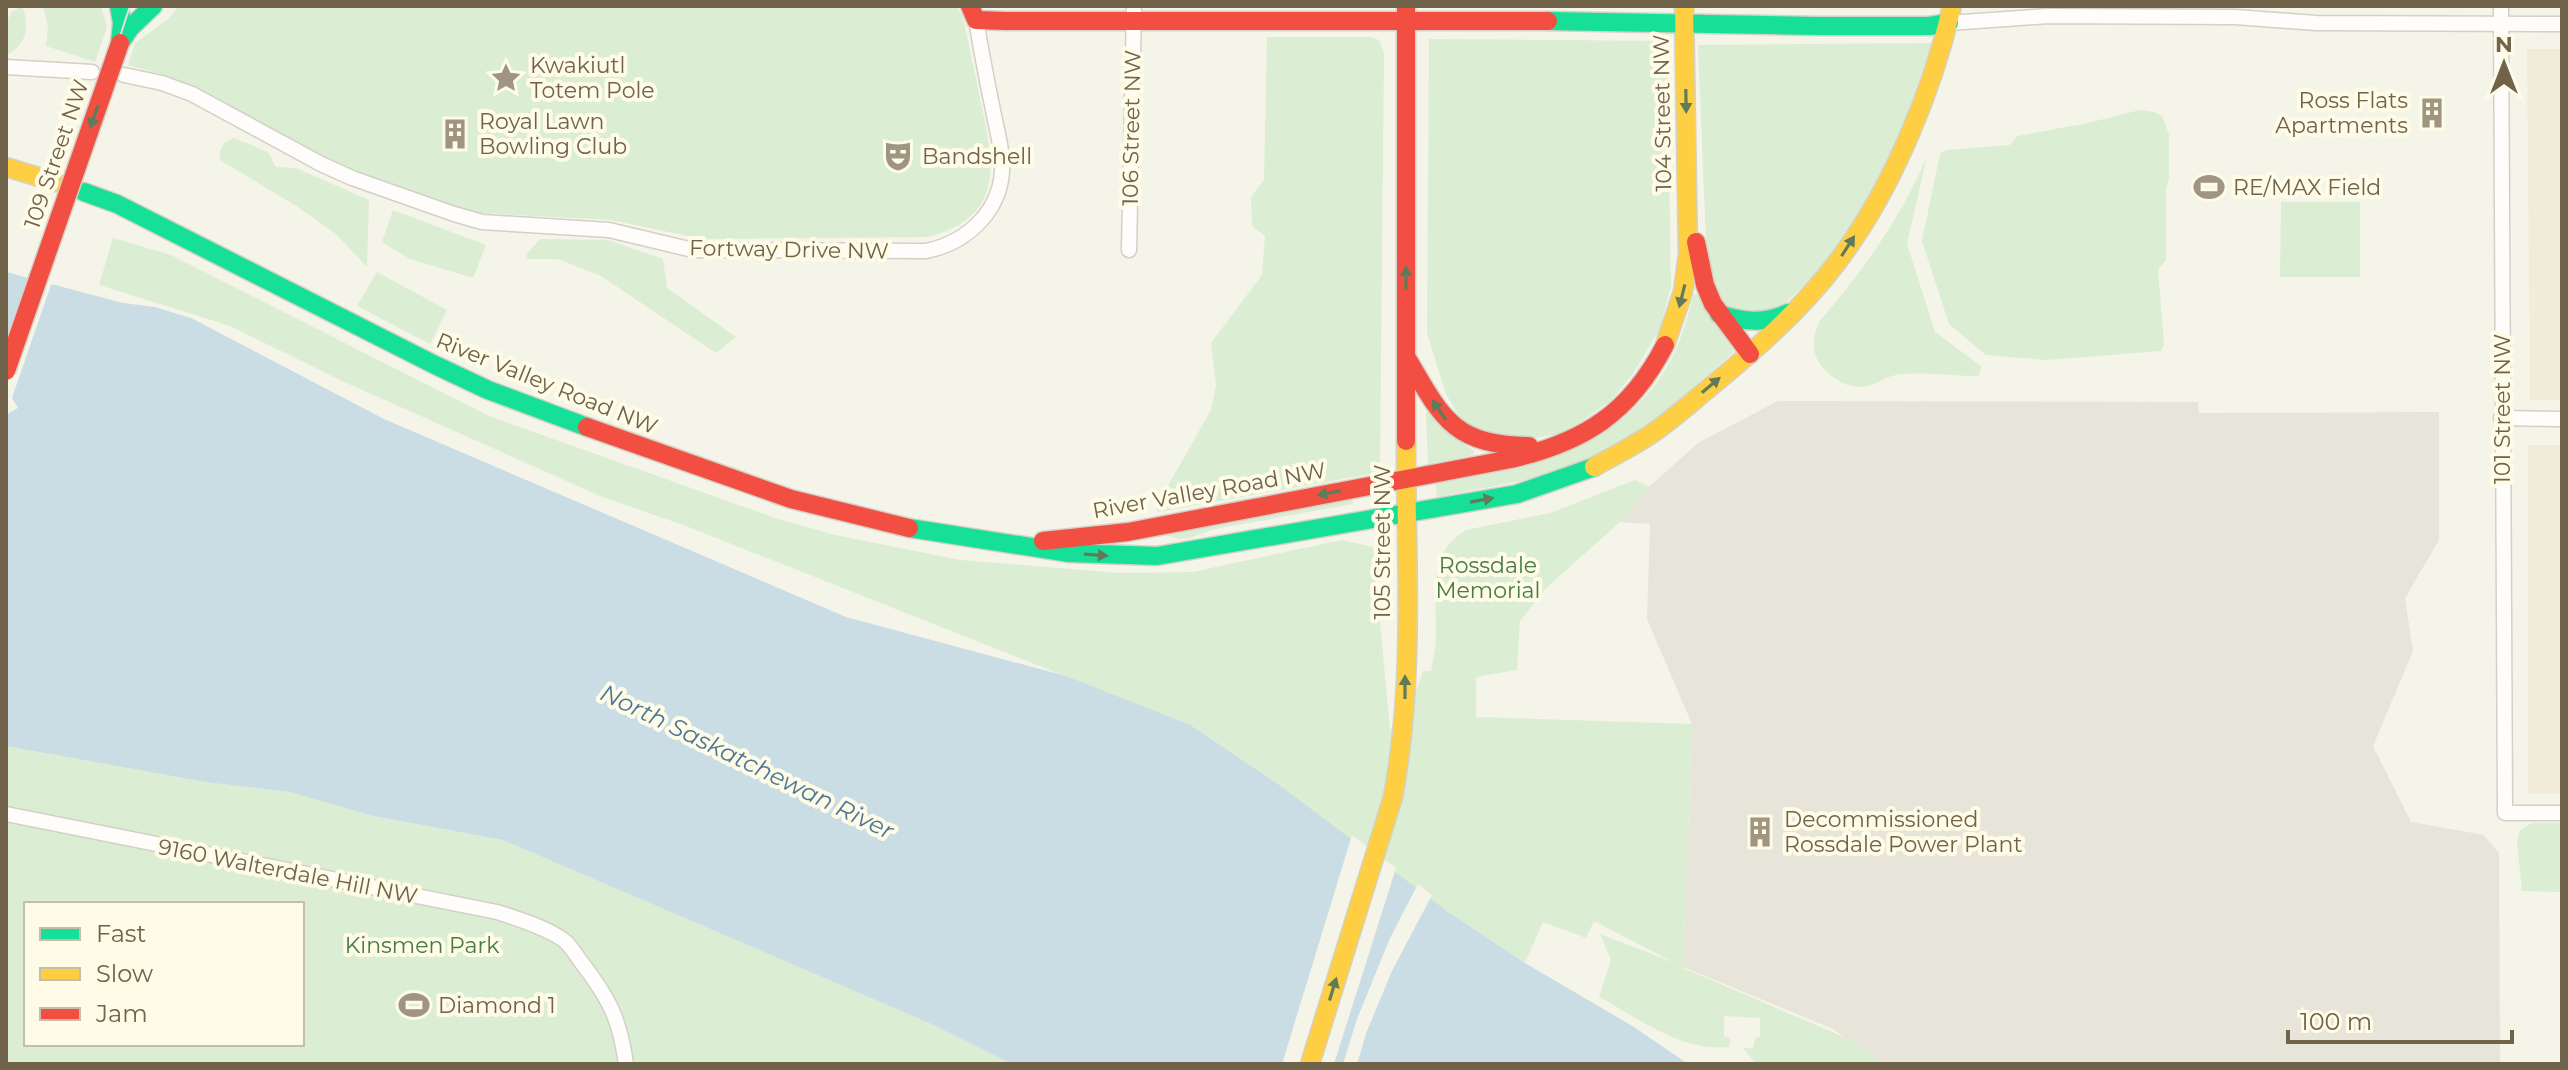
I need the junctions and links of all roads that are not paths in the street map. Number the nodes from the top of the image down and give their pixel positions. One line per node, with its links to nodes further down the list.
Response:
1 (119, 6): 11 (main road, 109 Street NW)
2 (153, 6): 11 (main road, 109 Street NW)
3 (2501, 6): 9 (street, 101 Street NW)
4 (973, 13): 6 (main road); 14 (street, Fortway Drive NW)
5 (1406, 13): 6 (main road); 7 (main road); 23 (main road, 105 Street NW, one-way to 5)
6 (1133, 14): 19 (street, 106 Street NW)
7 (1684, 14): 8 (main road); 18 (main road, 104 Street NW, one-way to 18)
8 (1951, 14): 9 (street); 20 (main road, River Valley Road NW, one-way to 8)
9 (2501, 23): 10 (street); 25 (street, 101 Street NW)
10 (2562, 24)
11 (120, 43): 24 (main road, 109 Street NW, one-way to 24, bridge)
12 (6, 67): 13 (street)
13 (92, 72)
14 (124, 75)
15 (8, 168): 16 (main road)
16 (55, 182)
17 (84, 192): 30 (main road, River Valley Road NW)
18 (1688, 219): 21 (main road); 27 (main road, one-way to 27)
19 (1129, 250)
20 (1799, 307): 21 (main road); 22 (main road, River Valley Road NW)
21 (1719, 314): 22 (main road)
22 (1750, 354): 29 (main road, River Valley Road NW, one-way to 22)
23 (1406, 356): 27 (main road, one-way to 23); 28 (main road, 105 Street NW)
24 (6, 371)
25 (2501, 418): 26 (street); 31 (street, 101 Street NW)
26 (2562, 419)
27 (1561, 445): 28 (main road, River Valley Road NW)
28 (1406, 478): 29 (main road, 105 Street NW); 30 (main road, River Valley Road NW, one-way to 30)
29 (1406, 513): 30 (main road, River Valley Road NW, one-way to 29); 34 (main road, 105 Street NW, one-way to 29)
30 (1019, 544)
31 (2562, 813)
32 (6, 814): 33 (street, 9160 Walterdale Hill NW)
33 (626, 1064)
34 (1310, 1064)

